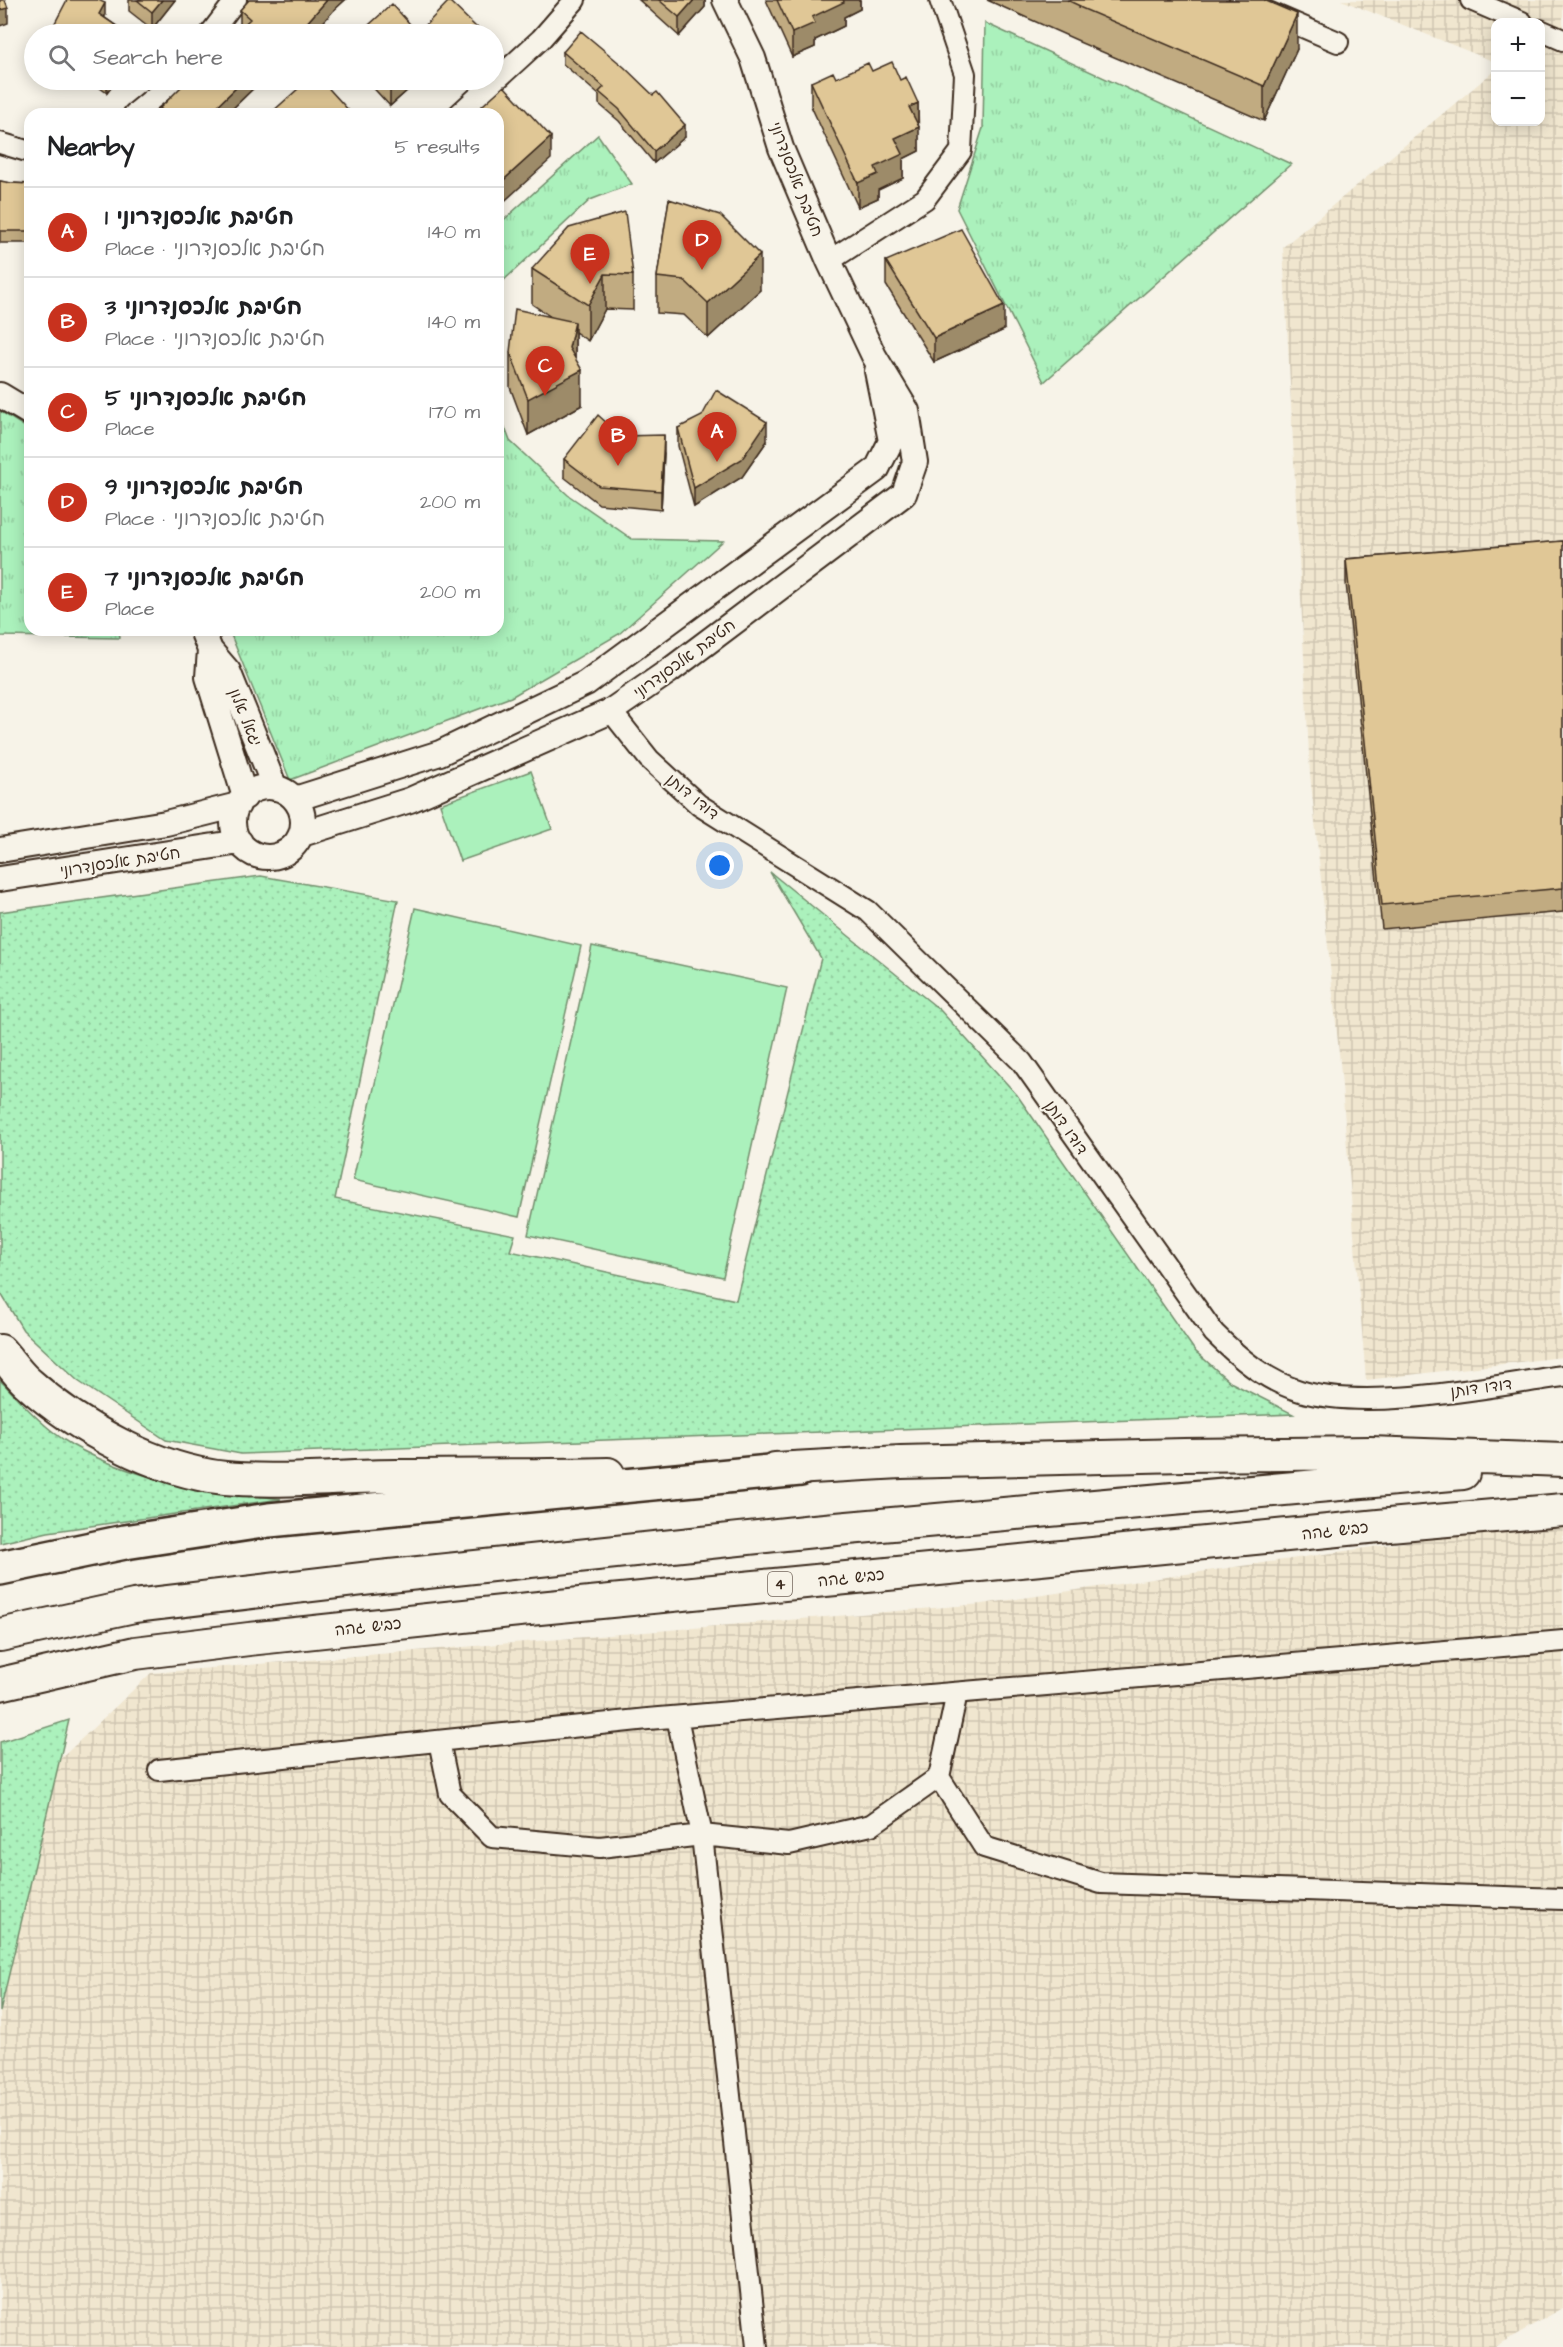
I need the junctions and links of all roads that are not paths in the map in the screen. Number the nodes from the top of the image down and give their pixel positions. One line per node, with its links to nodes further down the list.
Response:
1 (236, 0): 8 (street)
2 (575, 0): 12 (street)
3 (725, 0): 19 (street, חטיבת אלכסנדרוני)
4 (940, 0): 19 (street)
5 (1240, 0): 11 (street)
6 (1471, 0): 7 (street)
7 (1513, 18)
8 (218, 24)
9 (1545, 32): 10 (street)
10 (1563, 40)
11 (1338, 42)
12 (504, 73)
13 (163, 90): 15 (street)
14 (485, 90): 16 (street)
15 (141, 108)
16 (466, 108)
17 (0, 143): 18 (street)
18 (24, 150)
19 (829, 261): 20 (street, חטיבת אלכסנדרוני)
20 (874, 356): 24 (street, חטיבת אלכסנדרוני); 25 (street, חטיבת אלכסנדרוני)
21 (0, 395): 22 (street)
22 (24, 409)
23 (206, 640): 25 (street, יגאל אלון); 26 (street, יגאל אלון)
24 (611, 711): 27 (street, חטיבת אלכסנדרוני); 32 (street, דודו דותן)
25 (285, 794): 26 (street); 27 (street)
26 (241, 801): 28 (street); 29 (street, חטיבת אלכסנדרוני)
27 (302, 834): 28 (street)
28 (240, 842): 30 (street, חטיבת אלכסנדרוני)
29 (0, 850)
30 (0, 879)
31 (0, 1351): 34 (highway)
32 (1563, 1376)
33 (1563, 1462): 34 (highway); 37 (highway)
34 (800, 1469): 36 (highway)
35 (1563, 1510): 39 (highway, כביש גהה / 4)
36 (0, 1568)
37 (0, 1635)
38 (1563, 1641): 40 (street)
39 (0, 1684)
40 (957, 1693): 41 (street); 44 (street)
41 (677, 1717): 42 (street); 45 (street)
42 (439, 1741): 43 (street); 45 (street)
43 (159, 1770)
44 (939, 1777): 45 (street); 46 (street)
45 (702, 1835): 47 (street)
46 (1563, 1899)
47 (757, 2347)

